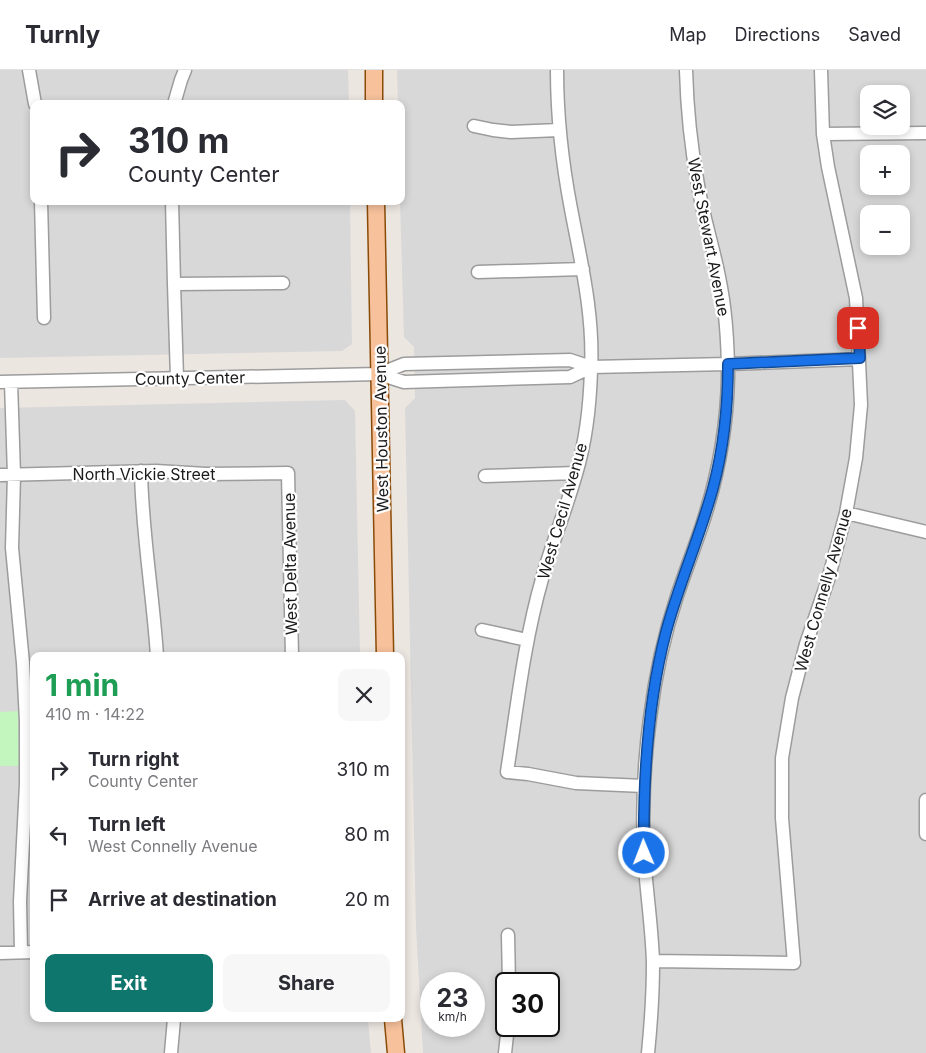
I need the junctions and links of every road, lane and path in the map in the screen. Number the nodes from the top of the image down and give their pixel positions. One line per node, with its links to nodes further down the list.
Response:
1 (29, 70): 7 (street)
2 (185, 70): 8 (street)
3 (374, 70): 9 (main road)
4 (557, 70): 11 (street, West Cecil Avenue)
5 (686, 70): 23 (street, West Stewart Avenue)
6 (820, 70): 13 (street, West Connelly Avenue)
7 (34, 100)
8 (175, 100)
9 (374, 100)
10 (474, 126): 11 (street)
11 (559, 130): 17 (street, West Cecil Avenue)
12 (926, 133): 13 (street)
13 (823, 134): 22 (street, West Connelly Avenue)
14 (42, 205): 21 (street)
15 (172, 205): 20 (street)
16 (376, 205): 25 (main road, West Houston Avenue)
17 (583, 269): 18 (street); 24 (street, West Cecil Avenue)
18 (478, 272)
19 (283, 283): 20 (street)
20 (174, 284): 26 (street)
21 (44, 318)
22 (860, 358): 23 (street, County Center); 34 (street, West Connelly Avenue)
23 (728, 364): 24 (street, County Center); 41 (street, West Stewart Avenue)
24 (591, 367): 25 (street, County Center); 25 (street, County Center); 30 (street, West Cecil Avenue)
25 (380, 374): 26 (street, County Center); 40 (main road, West Houston Avenue)
26 (177, 378): 27 (street, County Center)
27 (6, 382): 32 (street)
28 (140, 471): 29 (street, North Vickie Street); 32 (street, North Vickie Street); 38 (street)
29 (288, 472): 39 (street, West Delta Avenue)
30 (576, 473): 33 (street); 37 (street, West Cecil Avenue)
31 (0, 475): 32 (street, North Vickie Street)
32 (14, 475): 45 (street)
33 (485, 476)
34 (846, 513): 35 (street); 47 (street, West Connelly Avenue)
35 (926, 532)
36 (482, 630): 37 (street)
37 (527, 640): 41 (street, West Cecil Avenue)
38 (157, 652)
39 (292, 652)
40 (385, 652)
41 (644, 786): 47 (street, West Stewart Avenue)
42 (926, 800): 43 (street)
43 (926, 834)
44 (508, 935): 48 (street)
45 (28, 952): 46 (street)
46 (0, 953)
47 (653, 961): 55 (street, West Stewart Avenue)
48 (509, 972)
49 (174, 1022): 52 (street)
50 (393, 1022): 53 (main road)
51 (507, 1037): 54 (street)
52 (171, 1053)
53 (396, 1053)
54 (506, 1053)
55 (648, 1053)

